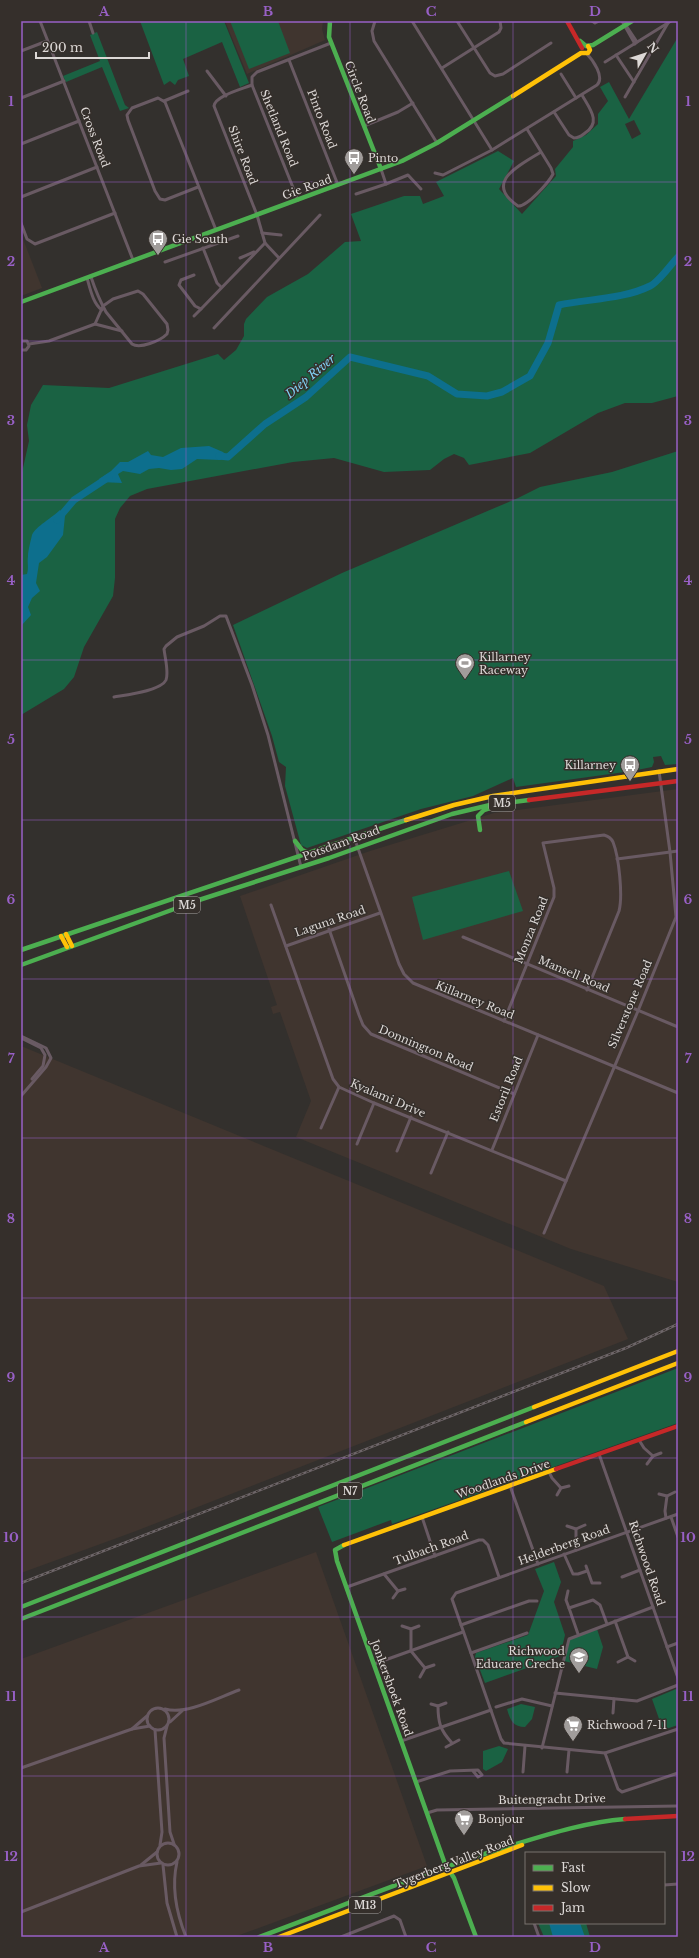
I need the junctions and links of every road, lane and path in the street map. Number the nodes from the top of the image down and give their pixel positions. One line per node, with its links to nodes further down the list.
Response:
1 (40, 21): 18 (street, Cross Road)
2 (89, 21): 16 (street)
3 (330, 21): 19 (main road, Circle Road)
4 (375, 21): 41 (street)
5 (412, 21): 28 (street)
6 (457, 21): 22 (street)
7 (500, 21): 22 (street)
8 (567, 21): 23 (main road)
9 (592, 21): 10 (street)
10 (600, 21)
11 (632, 21): 13 (main road, Gie Road)
12 (671, 21): 14 (street)
13 (623, 23): 21 (street); 23 (main road, Gie Road)
14 (668, 23): 15 (street); 17 (street)
15 (657, 30): 17 (street); 21 (street)
16 (93, 33)
17 (660, 38): 32 (street)
18 (47, 40): 24 (street); 31 (street, Cross Road)
19 (331, 43): 26 (street); 45 (main road, Circle Road)
20 (551, 43): 22 (street)
21 (636, 43): 25 (street)
22 (475, 48): 28 (street)
23 (586, 50): 36 (street); 43 (main road, Gie Road)
24 (21, 51)
25 (616, 55): 27 (street); 32 (street)
26 (290, 60): 33 (street); 55 (street, Pinto Road)
27 (604, 62)
28 (442, 68): 43 (street)
29 (207, 71): 37 (street)
30 (561, 74): 39 (street)
31 (64, 81): 38 (street); 44 (street, Cross Road)
32 (634, 82): 35 (street)
33 (252, 85): 37 (street); 60 (street, Shetland Road)
34 (188, 91): 40 (street)
35 (621, 92)
36 (582, 95): 39 (street); 42 (street)
37 (226, 96): 62 (street, Shire Road)
38 (21, 98)
39 (576, 98): 42 (street)
40 (164, 101): 56 (street); 56 (street)
41 (413, 103): 45 (street); 47 (street)
42 (554, 112): 46 (street)
43 (474, 120): 47 (main road, Gie Road); 49 (street)
44 (79, 121): 48 (street); 51 (street, Cross Road)
45 (364, 126): 52 (main road, Circle Road)
46 (527, 129): 49 (street); 50 (street)
47 (437, 143): 52 (main road, Gie Road)
48 (21, 144)
49 (492, 150): 53 (street)
50 (541, 152): 50 (street)
51 (97, 167): 59 (street); 61 (street, Cross Road)
52 (381, 169): 54 (street); 55 (main road, Gie Road)
53 (435, 173)
54 (386, 184): 57 (street); 58 (street)
55 (338, 185): 60 (main road, Gie Road)
56 (198, 187): 65 (street)
57 (421, 189)
58 (356, 194)
59 (21, 197)
60 (298, 200): 62 (main road, Gie Road)
61 (115, 213): 64 (street); 74 (street, Cross Road)
62 (257, 215): 65 (main road, Gie Road); 66 (street, Shire Road)
63 (320, 215): 73 (street)
64 (21, 223)
65 (216, 230): 74 (main road, Gie Road)
66 (262, 233): 67 (street); 69 (street, Shire Road)
67 (282, 235)
68 (238, 236): 70 (street)
69 (265, 243): 71 (street); 73 (street)
70 (203, 248): 75 (street); 78 (street)
71 (255, 251): 72 (street); 78 (street)
72 (240, 258)
73 (279, 258): 84 (street)
74 (133, 260): 77 (main road, Gie Road)
75 (165, 262)
76 (194, 275): 81 (street)
77 (89, 277): 79 (main road, Gie Road); 80 (street)
78 (221, 287): 81 (street)
79 (21, 302)
80 (102, 308): 83 (street); 85 (street); 85 (street)
81 (202, 309): 82 (street)
82 (194, 316)
83 (96, 324): 85 (street); 87 (street)
84 (214, 328)
85 (122, 331)
86 (21, 341): 87 (street)
87 (29, 344): 88 (street)
88 (21, 350)
89 (114, 697): 97 (street)
90 (678, 769): 91 (main road, Potsdam Road / M5)
91 (659, 771): 93 (street, Silverstone Road); 96 (main road, Potsdam Road / M5)
92 (678, 781): 93 (main road, Potsdam Road / M5)
93 (660, 784): 94 (main road, Potsdam Road / M5); 101 (street, Silverstone Road)
94 (504, 803): 95 (main road); 98 (main road, Potsdam Road / M5)
95 (480, 830)
96 (354, 837): 98 (street, Killarney Road); 100 (main road, Potsdam Road / M5)
97 (295, 841): 100 (main road); 102 (street)
98 (358, 848): 104 (main road, Potsdam Road / M5); 106 (street, Killarney Road)
99 (678, 851): 101 (street)
100 (307, 852): 102 (main road, Potsdam Road / M5)
101 (670, 852): 103 (street); 117 (street, Silverstone Road)
102 (298, 855): 104 (street); 108 (main road, Potsdam Road / M5)
103 (617, 859): 114 (street, Monza Road); 116 (street)
104 (301, 867): 111 (main road, Potsdam Road / M5)
105 (271, 905): 112 (street, Kyalami Drive)
106 (380, 913): 107 (street, Laguna Road); 118 (street, Killarney Road)
107 (329, 929): 112 (street, Laguna Road); 128 (street, Donnington Road)
108 (66, 934): 109 (main road, Potsdam Road / M5); 111 (main road)
109 (61, 936): 111 (main road); 113 (main road, Potsdam Road / M5)
110 (464, 937): 114 (street, Mansell Road)
111 (69, 946): 115 (main road, Potsdam Road / M5)
112 (286, 946): 125 (street, Kyalami Drive)
113 (21, 950)
114 (526, 964): 116 (street, Mansell Road); 118 (street, Monza Road)
115 (21, 965)
116 (587, 990): 117 (street, Mansell Road)
117 (638, 1011): 119 (street, Mansell Road); 124 (street, Silverstone Road)
118 (504, 1021): 120 (street, Killarney Road)
119 (678, 1027)
120 (538, 1035): 124 (street, Killarney Road); 128 (street, Estoril Road)
121 (21, 1037): 122 (street); 123 (street)
122 (50, 1052): 123 (street); 129 (street)
123 (45, 1054): 126 (street)
124 (613, 1066): 127 (street, Killarney Road); 138 (street, Silverstone Road)
125 (339, 1087): 130 (street, Kyalami Drive); 132 (street)
126 (21, 1093)
127 (678, 1093)
128 (514, 1094): 135 (street, Estoril Road)
129 (21, 1096)
130 (374, 1103): 131 (street, Kyalami Drive); 134 (street)
131 (411, 1117): 133 (street, Kyalami Drive); 136 (street)
132 (321, 1128)
133 (448, 1132): 135 (street, Kyalami Drive); 137 (street)
134 (357, 1144)
135 (492, 1150): 138 (street, Kyalami Drive)
136 (397, 1151)
137 (431, 1173)
138 (566, 1181): 139 (street, Silverstone Road)
139 (544, 1233)
140 (678, 1351): 183 (main road, N7)
141 (678, 1363): 186 (main road, N7)
142 (678, 1426): 143 (main road, Woodlands Drive)
143 (639, 1440): 145 (main road, Woodlands Drive); 146 (street)
144 (661, 1453): 146 (street)
145 (599, 1454): 148 (main road, Woodlands Drive); 163 (street, Richwood Road)
146 (653, 1456): 147 (street)
147 (648, 1464)
148 (549, 1472): 149 (main road, Woodlands Drive); 151 (street)
149 (510, 1486): 157 (main road, Woodlands Drive); 169 (street)
150 (569, 1486): 151 (street)
151 (561, 1488): 154 (street)
152 (675, 1492): 155 (street)
153 (659, 1494): 155 (street)
154 (557, 1495)
155 (667, 1496): 159 (street)
156 (678, 1514): 158 (street, Helderberg Road)
157 (422, 1517): 165 (main road, Woodlands Drive); 168 (street)
158 (671, 1517): 159 (street, Helderberg Road); 164 (street)
159 (666, 1518): 163 (street, Helderberg Road)
160 (585, 1525): 162 (street)
161 (567, 1526): 162 (street)
162 (576, 1529): 166 (street)
163 (626, 1532): 166 (street, Helderberg Road); 171 (street, Richwood Road)
164 (678, 1537)
165 (336, 1550): 177 (main road, Jonkershoek Road)
166 (576, 1550): 167 (street, Helderberg Road)
167 (564, 1554): 169 (street, Helderberg Road); 172 (street)
168 (435, 1556): 173 (street, Tulbach Road); 174 (street, Tulbach Road)
169 (538, 1564): 174 (street, Helderberg Road)
170 (586, 1566): 172 (street)
171 (640, 1570): 175 (street); 184 (street, Richwood Road)
172 (587, 1571): 176 (street)
173 (384, 1574): 177 (street, Tulbach Road); 179 (street)
174 (500, 1577): 189 (street, Helderberg Road)
175 (622, 1577)
176 (600, 1583)
177 (346, 1587): 203 (main road, Jonkershoek Road)
178 (405, 1589): 179 (street)
179 (398, 1591): 181 (street)
180 (568, 1591): 185 (street)
181 (393, 1598)
182 (537, 1601): 189 (street)
183 (21, 1606)
184 (653, 1607): 187 (street); 197 (street, Richwood Road)
185 (569, 1608): 188 (street); 195 (street)
186 (21, 1618)
187 (615, 1621): 188 (street); 200 (street)
188 (607, 1624): 195 (street)
189 (461, 1625): 193 (street)
190 (402, 1626): 192 (street)
191 (419, 1626): 192 (street)
192 (411, 1629): 198 (street)
193 (463, 1632): 198 (street); 199 (street)
194 (527, 1633): 199 (street)
195 (578, 1634): 210 (street)
196 (678, 1643): 197 (street)
197 (667, 1647): 207 (street, Richwood Road)
198 (411, 1651): 203 (street); 205 (street)
199 (471, 1653): 219 (street)
200 (628, 1657): 201 (street); 202 (street)
201 (635, 1661)
202 (618, 1662)
203 (374, 1664): 230 (main road, Jonkershoek Road)
204 (434, 1665): 205 (street)
205 (425, 1668): 206 (street)
206 (420, 1677)
207 (678, 1678)
208 (678, 1685): 211 (street)
209 (239, 1690): 218 (street)
210 (555, 1693): 211 (street); 215 (street)
211 (614, 1699): 220 (street)
212 (446, 1703): 214 (street)
213 (431, 1704): 214 (street)
214 (438, 1706): 225 (street)
215 (552, 1706): 216 (street); 234 (street)
216 (496, 1707)
217 (165, 1709): 218 (street); 221 (street); 222 (street)
218 (184, 1710): 222 (street)
219 (491, 1710): 225 (street); 232 (street)
220 (613, 1712)
221 (147, 1716): 223 (street); 226 (street)
222 (169, 1722): 224 (street)
223 (150, 1726): 226 (street); 228 (street)
224 (167, 1726): 228 (street); 248 (street)
225 (440, 1728): 230 (street); 231 (street)
226 (132, 1729): 237 (street)
227 (678, 1729): 236 (street)
228 (155, 1730): 249 (street)
229 (459, 1740): 231 (street)
230 (401, 1741): 242 (main road, Jonkershoek Road)
231 (452, 1743): 233 (street)
232 (525, 1746): 234 (street); 239 (street)
233 (446, 1747)
234 (542, 1748): 235 (street)
235 (569, 1750): 236 (street); 240 (street)
236 (605, 1753): 241 (street)
237 (21, 1768)
238 (473, 1771): 242 (street)
239 (523, 1772)
240 (567, 1772)
241 (678, 1773)
242 (416, 1782): 244 (main road, Jonkershoek Road)
243 (678, 1806): 244 (street, Buitengracht Drive)
244 (427, 1813): 246 (main road, Jonkershoek Road)
245 (678, 1816): 247 (main road, Tygerberg Valley Road / M13)
246 (434, 1832): 254 (main road, Tygerberg Valley Road)
247 (545, 1835): 254 (main road, Tygerberg Valley Road / M13); 255 (main road, Tygerberg Valley Road / M13)
248 (174, 1844): 249 (street); 251 (street)
249 (160, 1846): 250 (street)
250 (157, 1852): 252 (street); 253 (street)
251 (177, 1862): 252 (street); 261 (street)
252 (162, 1864): 253 (street); 260 (street)
253 (139, 1866): 258 (street)
254 (446, 1867): 255 (main road); 262 (main road, Tygerberg Valley Road / M13)
255 (451, 1873): 263 (main road, Tygerberg Valley Road / M13); 266 (main road)
256 (678, 1884): 257 (street)
257 (665, 1885)
258 (21, 1912)
259 (534, 1924): 267 (street)
260 (177, 1937)
261 (186, 1937)
262 (259, 1937)
263 (279, 1937)
264 (341, 1937): 265 (street)
265 (406, 1937)
266 (476, 1937)
267 (539, 1937)

